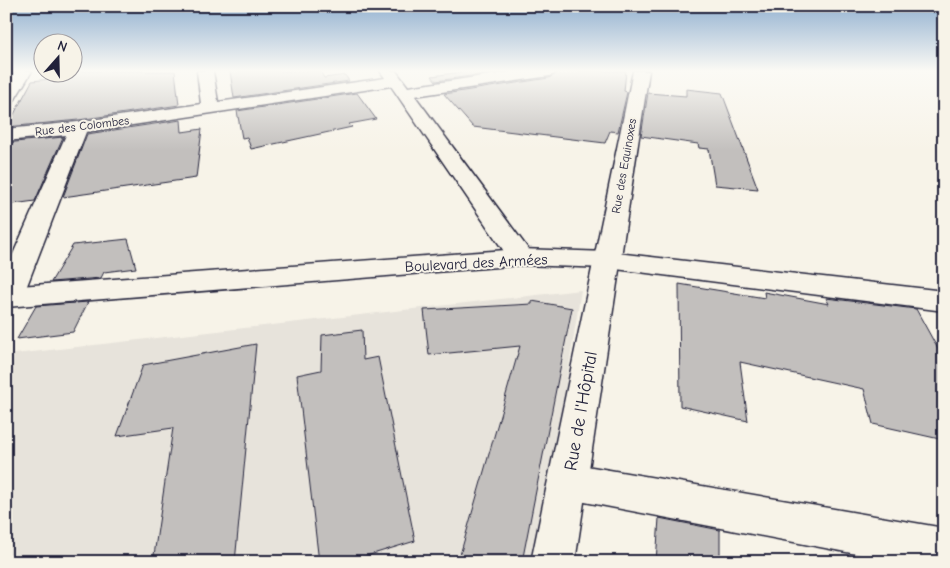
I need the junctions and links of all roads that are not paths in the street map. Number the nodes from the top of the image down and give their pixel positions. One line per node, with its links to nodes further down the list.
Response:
1 (209, 98): 5 (street)
2 (285, 98): 5 (street, Rue des Colombes)
3 (406, 98): 8 (street)
4 (636, 98): 9 (street, Rue des Equinoxes)
5 (210, 108): 6 (street, Rue des Colombes)
6 (78, 128): 7 (street, Rue des Colombes); 10 (street)
7 (6, 135)
8 (521, 257): 9 (street, Boulevard des Armées); 10 (street, Boulevard des Armées)
9 (608, 260): 11 (street, Boulevard des Armées); 12 (street, Rue de l'Hôpital)
10 (7, 297)
11 (944, 301)
12 (569, 481): 13 (street); 14 (street, Rue de l'Hôpital)
13 (944, 549)
14 (553, 562)

